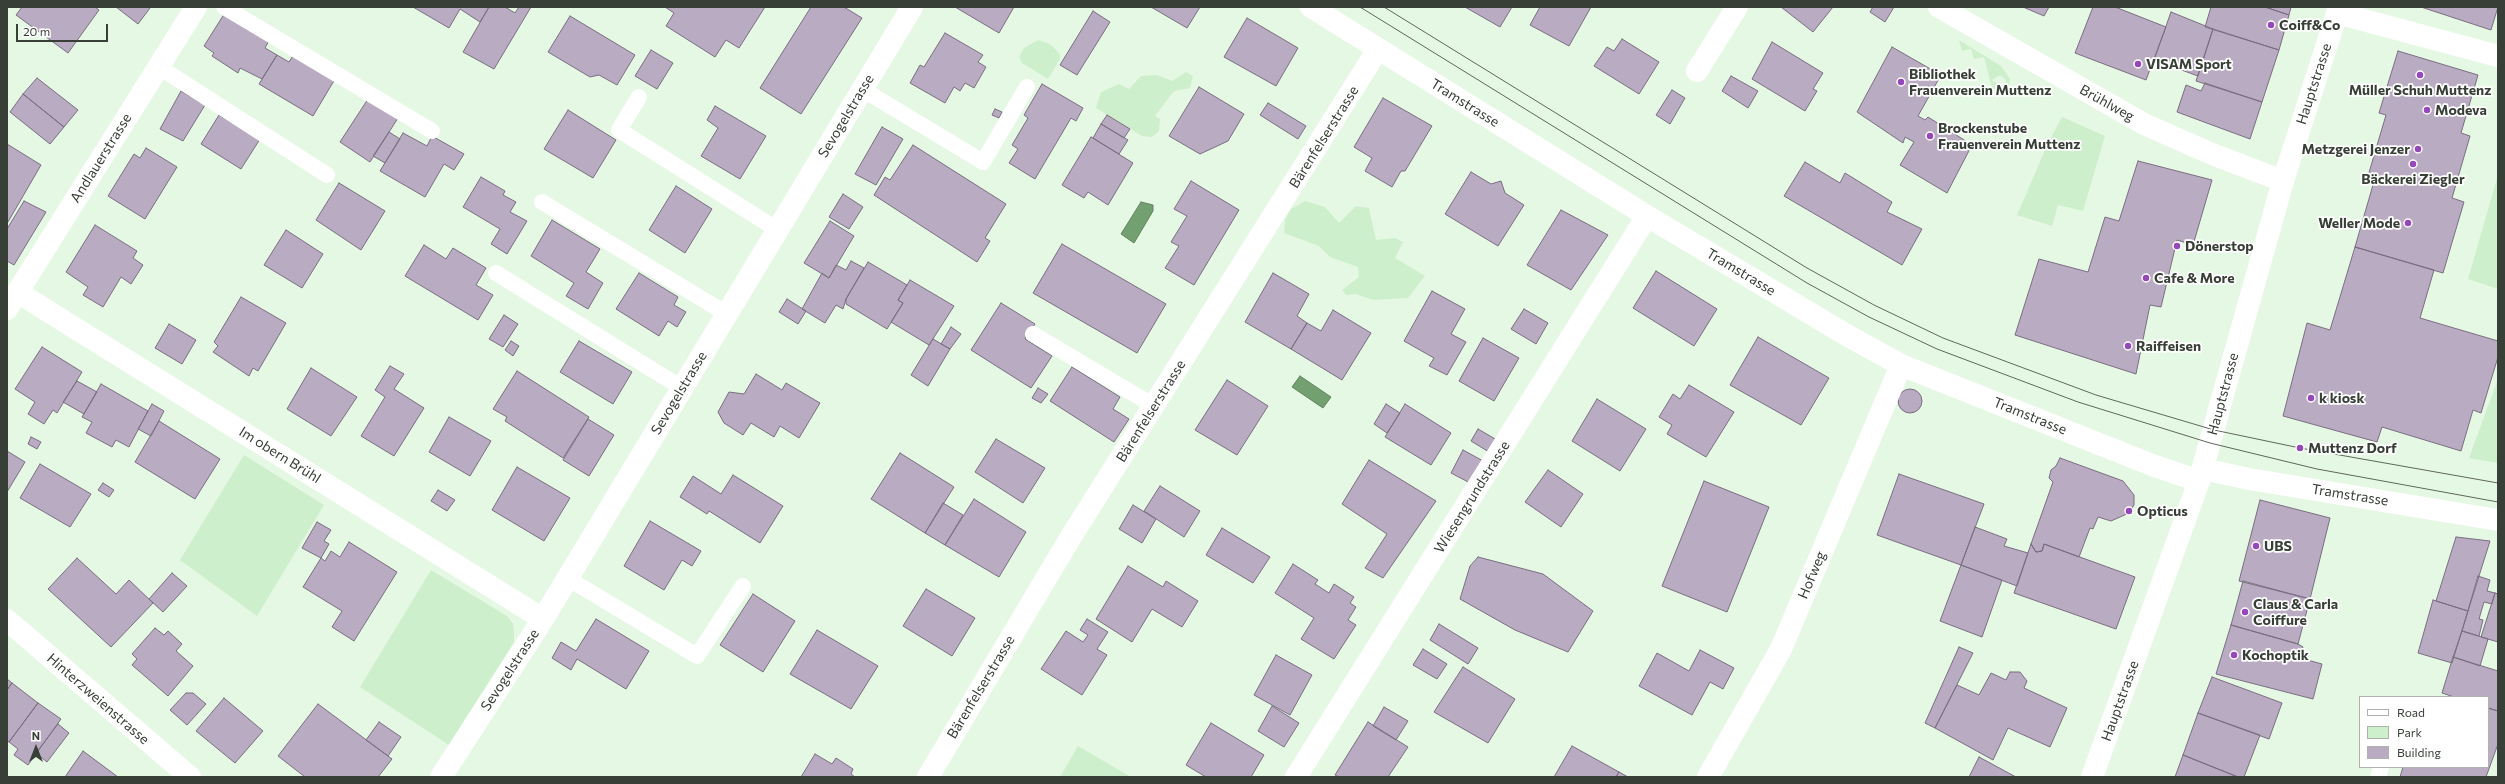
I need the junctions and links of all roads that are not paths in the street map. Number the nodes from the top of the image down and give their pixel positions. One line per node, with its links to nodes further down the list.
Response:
1 (196, 7): 10 (street, Andlauerstrasse)
2 (224, 7): 15 (lane)
3 (912, 7): 13 (street, Sevogelstrasse)
4 (1311, 7): 8 (street, Tramstrasse)
5 (1737, 7): 11 (street)
6 (1939, 7): 17 (street, Brühlweg)
7 (2338, 10): 9 (street); 17 (street, Hauptstrasse)
8 (1378, 49): 19 (street, Tramstrasse); 27 (street, Bärenfelserstrasse)
9 (2498, 56)
10 (159, 67): 16 (lane); 22 (street, Andlauerstrasse)
11 (1697, 71)
12 (1027, 87): 13 (lane)
13 (862, 89): 20 (street, Sevogelstrasse)
14 (639, 97): 20 (lane)
15 (432, 131)
16 (328, 175)
17 (2283, 181): 28 (street, Hauptstrasse)
18 (542, 202): 23 (lane)
19 (1647, 216): 25 (street, Tramstrasse); 37 (street, Wiesengrundstrasse)
20 (778, 230): 23 (street, Sevogelstrasse)
21 (496, 273): 26 (lane)
22 (12, 301): 32 (street, Im obern Brühl)
23 (727, 314): 26 (street, Sevogelstrasse)
24 (1033, 334): 27 (lane)
25 (1901, 365): 28 (street, Tramstrasse); 38 (street, Hofweg)
26 (682, 388): 30 (street, Sevogelstrasse)
27 (1154, 406): 36 (street, Bärenfelserstrasse)
28 (2201, 475): 29 (street, Tramstrasse); 39 (street, Hauptstrasse)
29 (2498, 520)
30 (567, 578): 31 (lane); 32 (street, Sevogelstrasse)
31 (743, 586)
32 (543, 619): 35 (street, Sevogelstrasse)
33 (7, 620): 34 (street, Hinterzweienstrasse)
34 (190, 777)
35 (441, 777)
36 (928, 777)
37 (1296, 777)
38 (1708, 777)
39 (2092, 777)

